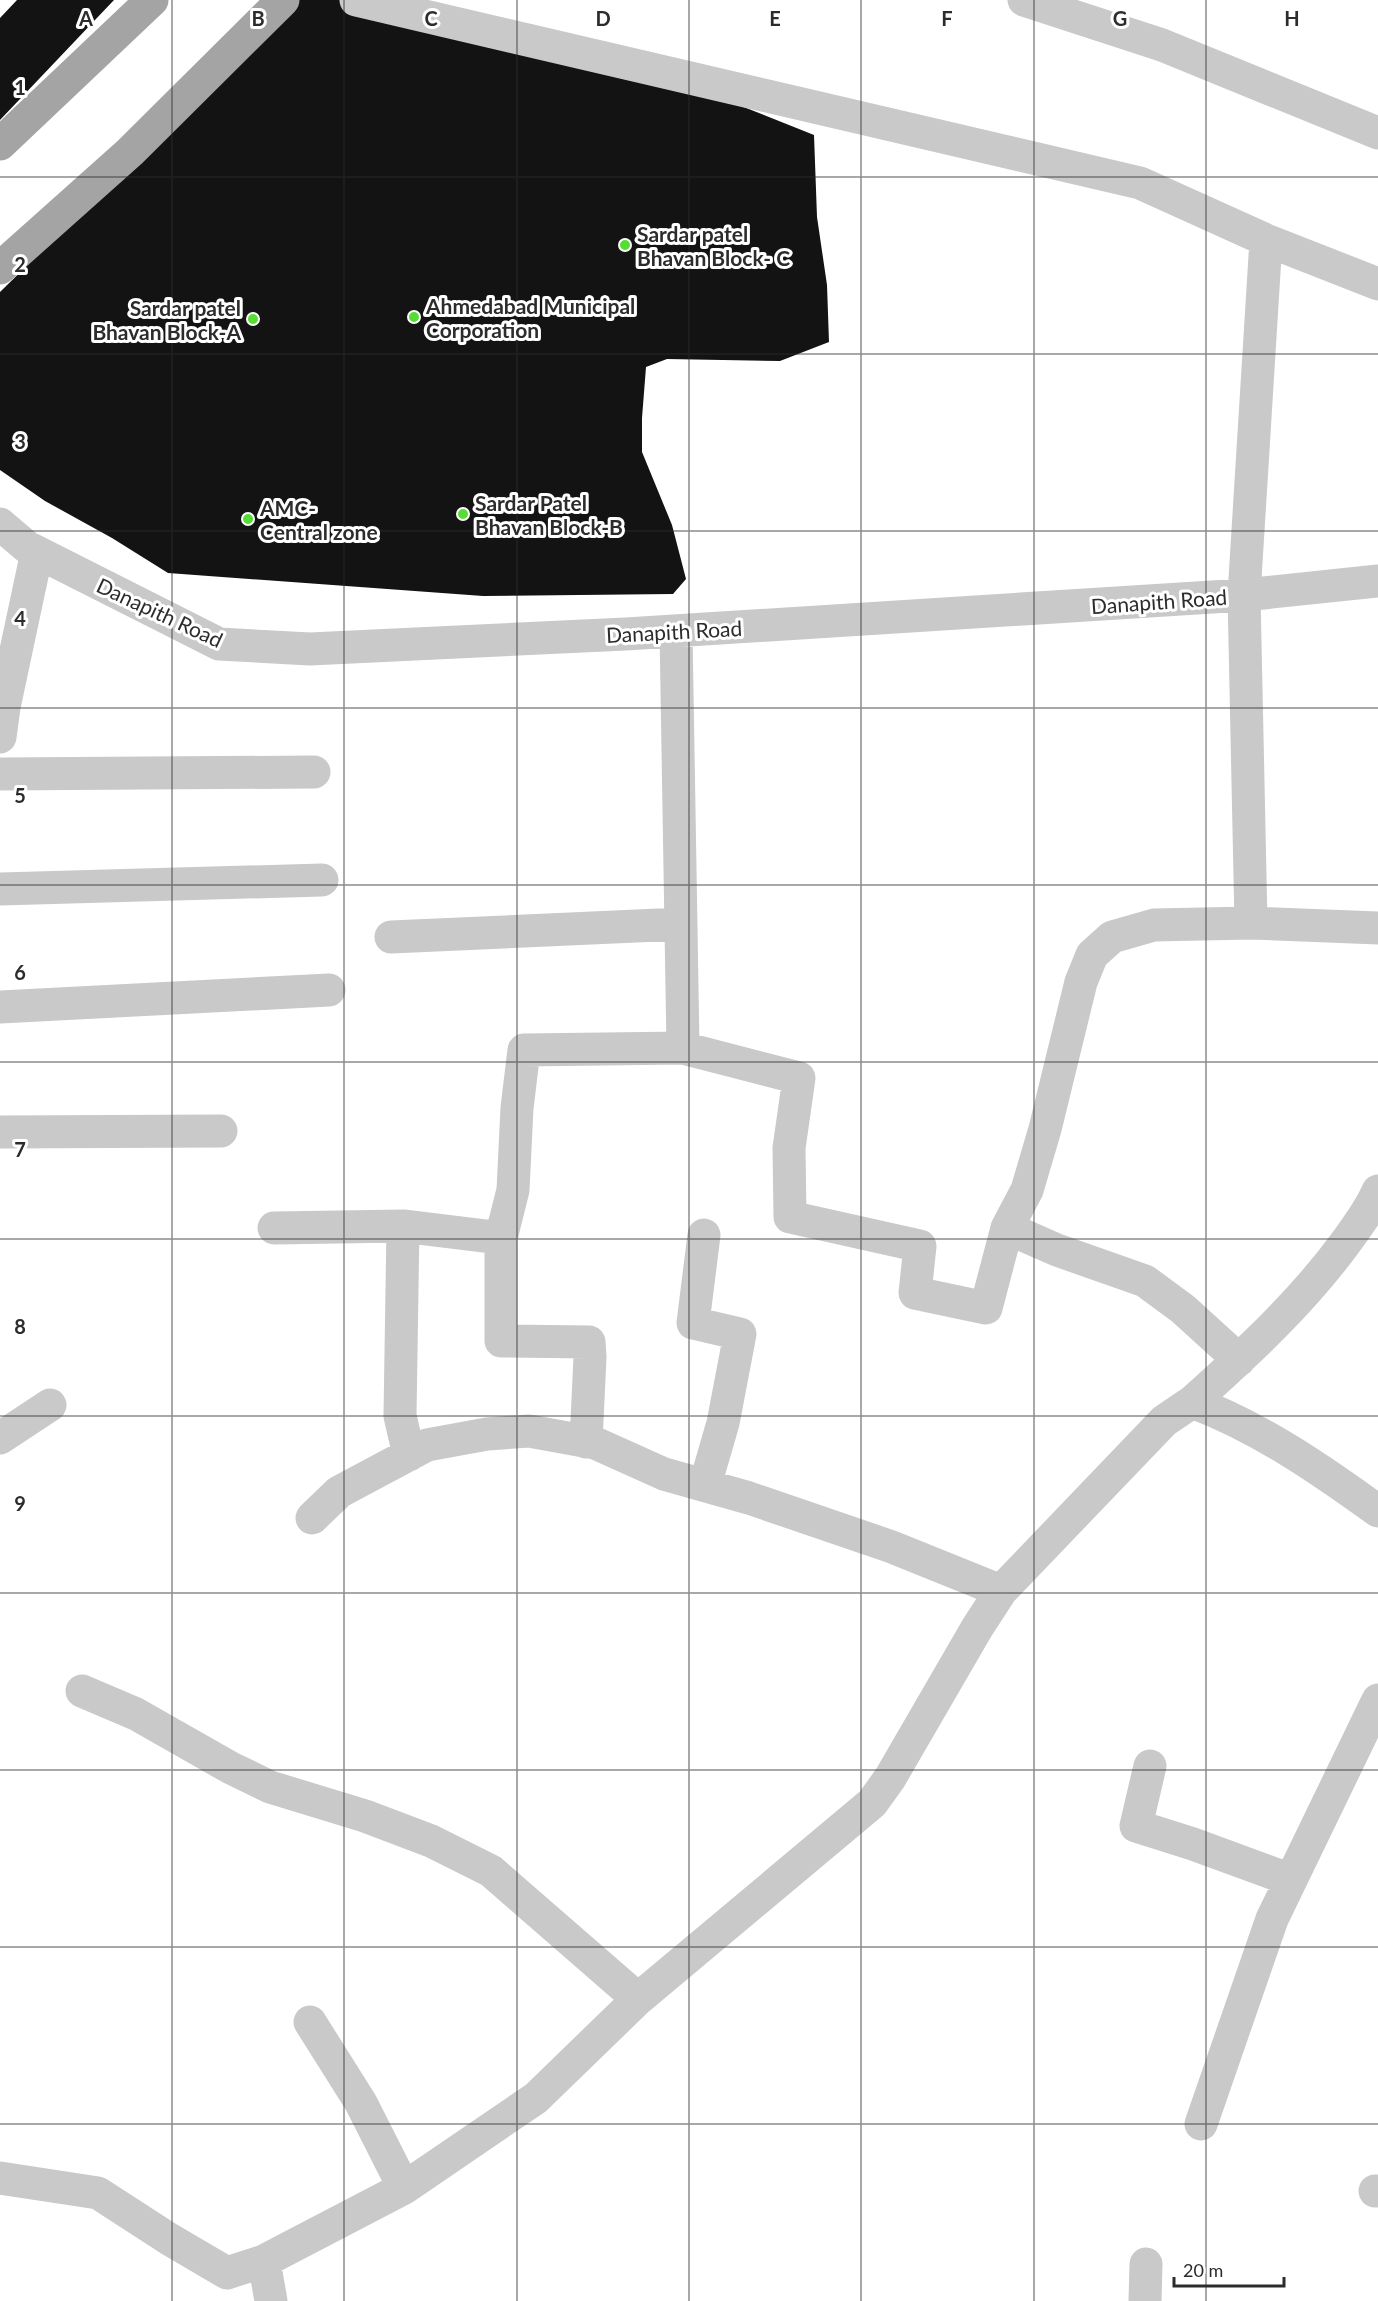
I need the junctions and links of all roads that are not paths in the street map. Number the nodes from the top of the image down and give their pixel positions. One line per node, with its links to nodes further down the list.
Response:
1 (152, 0): 6 (main road)
2 (283, 0): 8 (main road)
3 (356, 0): 7 (street)
4 (1024, 0): 5 (street)
5 (1378, 133)
6 (0, 144)
7 (1266, 240): 9 (street); 13 (street)
8 (0, 268)
9 (1378, 284)
10 (0, 524): 11 (street, Danapith Road)
11 (37, 552): 14 (street, Danapith Road); 15 (street)
12 (1378, 580): 13 (street, Danapith Road)
13 (1244, 596): 14 (street, Danapith Road); 20 (street)
14 (676, 631): 21 (street)
15 (0, 737)
16 (314, 772): 17 (street)
17 (0, 774)
18 (322, 880): 19 (street)
19 (0, 889)
20 (1251, 923): 22 (street); 32 (street)
21 (681, 924): 23 (street); 26 (street)
22 (1378, 927)
23 (391, 937)
24 (329, 990): 25 (street)
25 (0, 1007)
26 (682, 1048): 32 (street); 34 (street)
27 (221, 1131): 28 (street)
28 (0, 1132)
29 (1378, 1191): 35 (street)
30 (402, 1226): 31 (street); 34 (street); 40 (street)
31 (274, 1228)
32 (1007, 1228): 35 (street)
33 (704, 1235): 41 (street)
34 (501, 1238): 39 (street)
35 (1239, 1360): 36 (street)
36 (1192, 1402): 42 (street); 44 (street)
37 (50, 1405): 38 (street)
38 (0, 1438)
39 (586, 1442): 40 (street); 41 (street)
40 (409, 1455): 43 (street)
41 (705, 1485): 44 (street)
42 (1378, 1511)
43 (312, 1518)
44 (1001, 1591): 49 (street)
45 (82, 1691): 49 (street)
46 (1378, 1700): 48 (street)
47 (1150, 1766): 48 (street)
48 (1291, 1880): 51 (street)
49 (638, 1999): 53 (street)
50 (310, 2022): 53 (street)
51 (1201, 2124)
52 (0, 2178): 54 (street)
53 (404, 2188): 54 (street)
54 (264, 2261): 56 (street)
55 (1146, 2264): 57 (street)
56 (272, 2301)
57 (1145, 2301)

